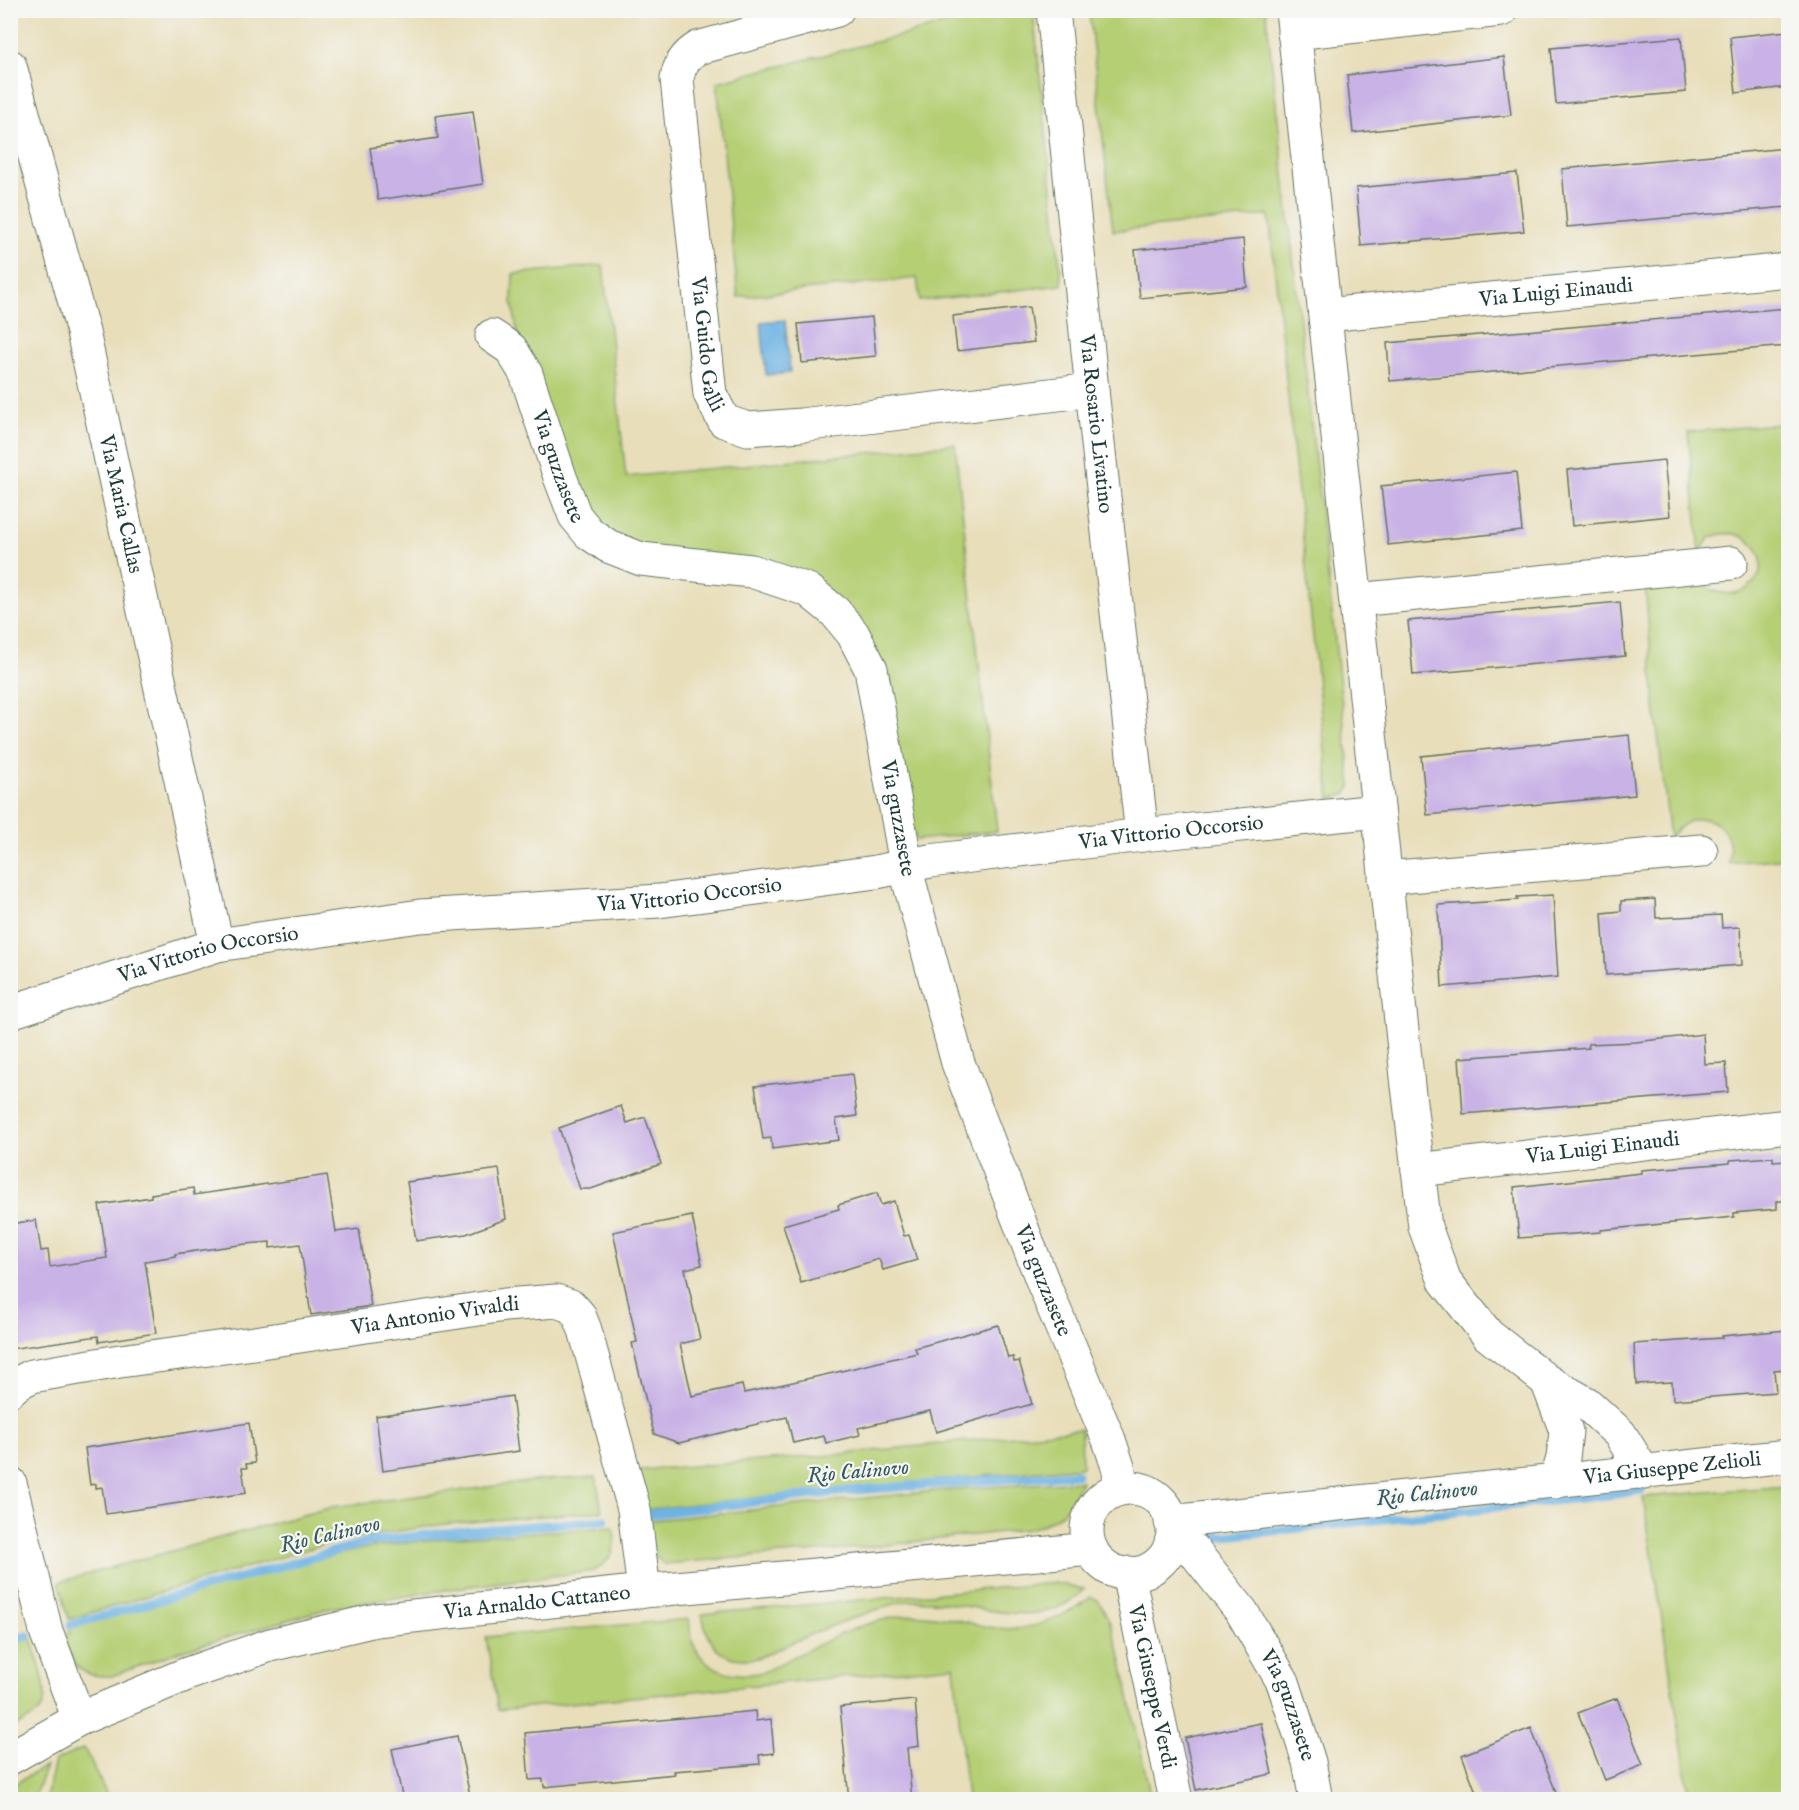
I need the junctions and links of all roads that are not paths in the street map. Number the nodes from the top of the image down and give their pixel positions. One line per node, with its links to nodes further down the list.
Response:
1 (837, 10): 9 (street, Via Guido Galli)
2 (1053, 10): 9 (street, Via Rosario Livatino)
3 (1501, 10): 4 (street)
4 (1293, 22): 7 (street)
5 (10, 66): 17 (street, Via Maria Callas)
6 (1788, 270): 7 (street, Via Luigi Einaudi)
7 (1325, 315): 11 (street)
8 (492, 336): 15 (street, Via guzzasete)
9 (1092, 390): 13 (street, Via Rosario Livatino)
10 (1731, 563): 11 (street)
11 (1356, 600): 12 (street)
12 (1378, 811): 13 (street, Via Vittorio Occorsio); 16 (street)
13 (1142, 835): 15 (street, Via Vittorio Occorsio)
14 (1701, 851): 16 (street)
15 (905, 866): 17 (street, Via Vittorio Occorsio); 27 (street, Via guzzasete)
16 (1385, 878): 20 (street)
17 (217, 945): 18 (street, Via Vittorio Occorsio)
18 (10, 1012)
19 (1788, 1126): 20 (street, Via Luigi Einaudi)
20 (1418, 1170): 21 (street)
21 (1547, 1381): 24 (street); 25 (street)
22 (10, 1390): 31 (street, Via Antonio Vivaldi)
23 (1788, 1456): 24 (street, Via Giuseppe Zelioli)
24 (1644, 1473): 25 (street, Via Giuseppe Zelioli)
25 (1556, 1482): 28 (street, Via Giuseppe Zelioli)
26 (10, 1483): 32 (street)
27 (1120, 1489): 28 (street); 29 (street)
28 (1171, 1532): 30 (street); 35 (street, Via guzzasete)
29 (1091, 1549): 30 (street); 31 (street, Via Arnaldo Cattaneo)
30 (1130, 1573): 34 (street, Via Giuseppe Verdi)
31 (644, 1591): 32 (street, Via Arnaldo Cattaneo)
32 (79, 1719): 33 (street, Via Arnaldo Cattaneo)
33 (10, 1758)
34 (1176, 1800)
35 (1316, 1800)

